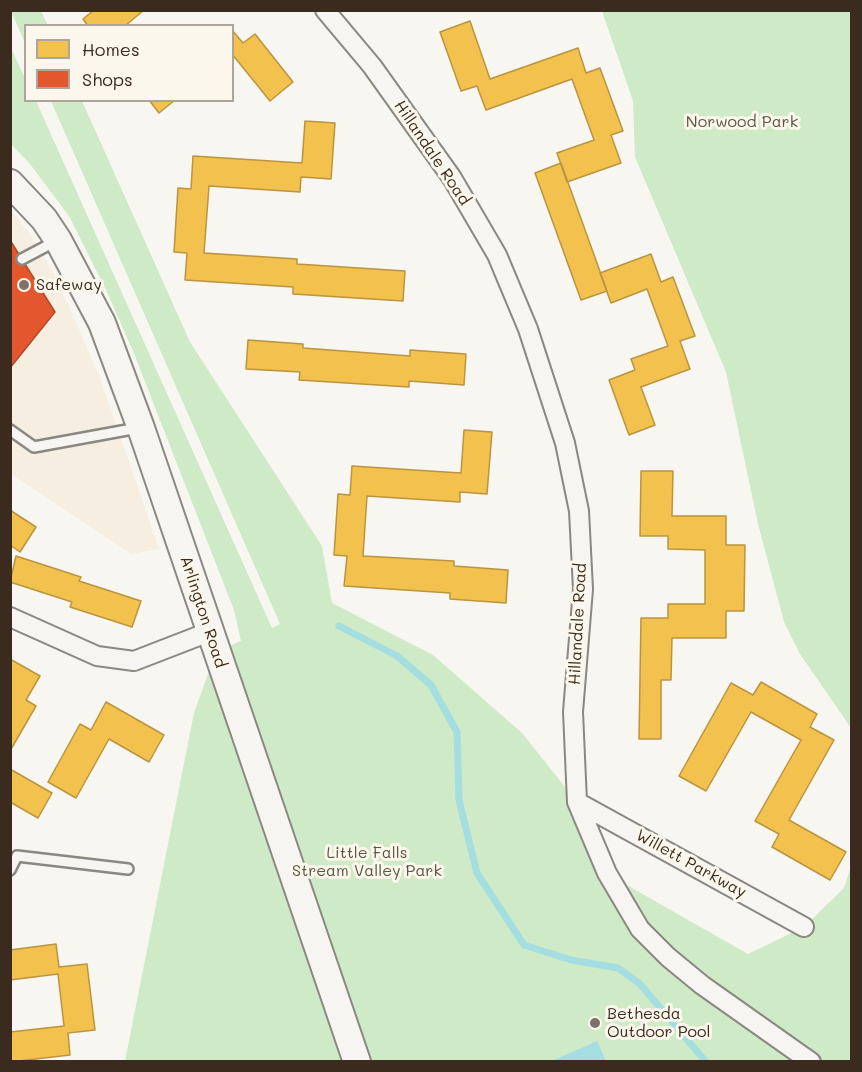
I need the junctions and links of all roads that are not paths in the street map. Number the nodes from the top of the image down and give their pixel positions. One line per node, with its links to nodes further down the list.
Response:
1 (325, 10): 9 (street, Hillandale Road)
2 (10, 183): 3 (main road, Arlington Road)
3 (58, 240): 4 (lane); 5 (main road, Arlington Road)
4 (22, 259)
5 (141, 428): 6 (lane); 8 (main road, Arlington Road)
6 (10, 430)
7 (10, 616): 8 (street)
8 (208, 632): 13 (main road, Arlington Road)
9 (577, 802): 12 (street, Willett Parkway); 14 (street, Hillandale Road)
10 (128, 869): 11 (lane)
11 (10, 870)
12 (804, 927)
13 (357, 1062)
14 (811, 1062)

